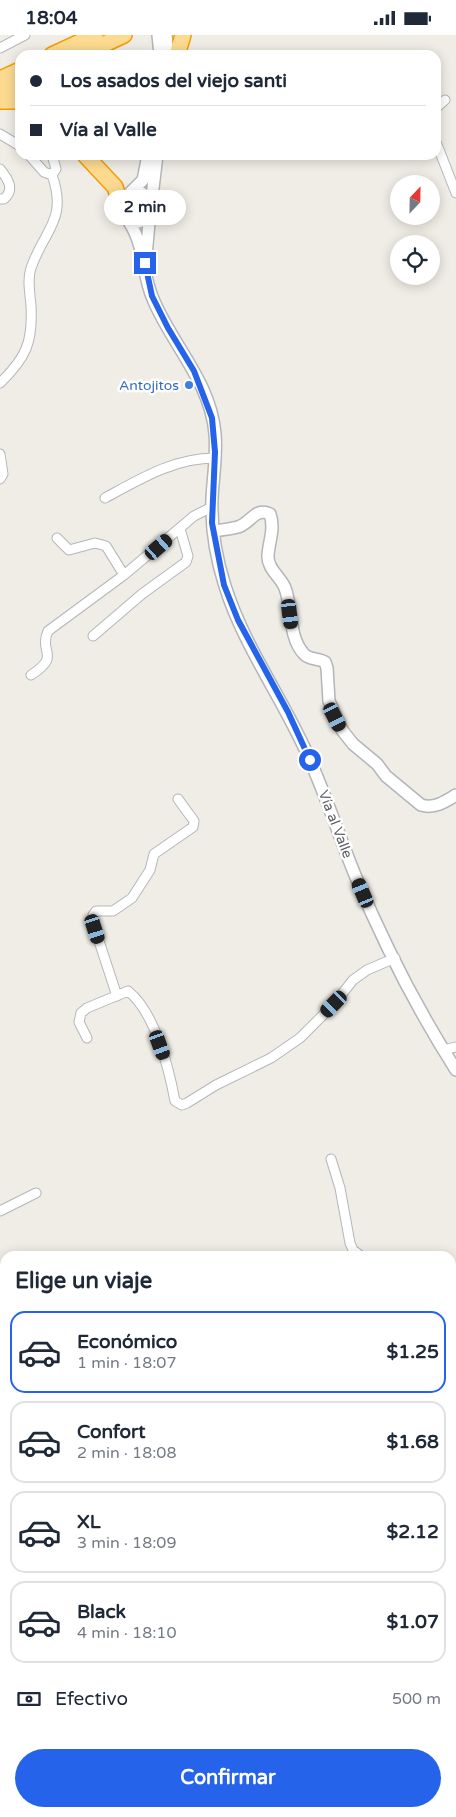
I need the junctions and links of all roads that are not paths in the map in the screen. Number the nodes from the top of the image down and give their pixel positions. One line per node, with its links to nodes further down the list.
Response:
1 (26, 35): 8 (street)
2 (71, 35): 9 (highway)
3 (124, 35): 7 (highway)
4 (158, 35): 11 (main road)
5 (166, 35): 12 (main road)
6 (182, 35): 13 (highway)
7 (96, 45): 10 (highway)
8 (0, 48)
9 (57, 50)
10 (74, 50)
11 (160, 50)
12 (168, 50)
13 (178, 50)
14 (15, 72): 15 (highway)
15 (0, 79)
16 (15, 86): 17 (highway)
17 (0, 93)
18 (445, 99): 21 (street)
19 (0, 101): 20 (highway)
20 (15, 101)
21 (441, 103)
22 (0, 134): 23 (street)
23 (15, 143)
24 (441, 155): 32 (street)
25 (33, 160): 31 (street)
26 (53, 160): 31 (street)
27 (90, 160): 34 (highway)
28 (147, 160): 34 (main road)
29 (156, 160): 35 (main road)
30 (0, 169): 33 (street)
31 (52, 175): 37 (street)
32 (456, 193)
33 (0, 199)
34 (125, 205): 35 (main road); 35 (main road); 36 (main road)
35 (151, 210): 36 (main road)
36 (145, 263): 39 (main road, Vía al Valle)
37 (0, 383)
38 (0, 454): 40 (street)
39 (215, 458): 41 (street); 42 (main road, Vía al Valle)
40 (0, 479)
41 (105, 498)
42 (212, 507): 43 (street); 44 (main road, Vía al Valle)
43 (180, 529): 46 (street); 47 (street)
44 (213, 531): 49 (main road); 51 (main road, Vía al Valle)
45 (57, 538): 46 (street)
46 (124, 575): 48 (street)
47 (92, 636)
48 (31, 675)
49 (456, 795)
50 (178, 799): 52 (street)
51 (395, 958): 52 (street); 55 (main road, Vía al Valle)
52 (117, 996): 53 (street)
53 (87, 1038)
54 (456, 1047): 55 (street)
55 (443, 1050): 56 (main road, Vía al Valle)
56 (456, 1070)
57 (331, 1159): 60 (street)
58 (36, 1193): 59 (street)
59 (0, 1211)
60 (354, 1251)

